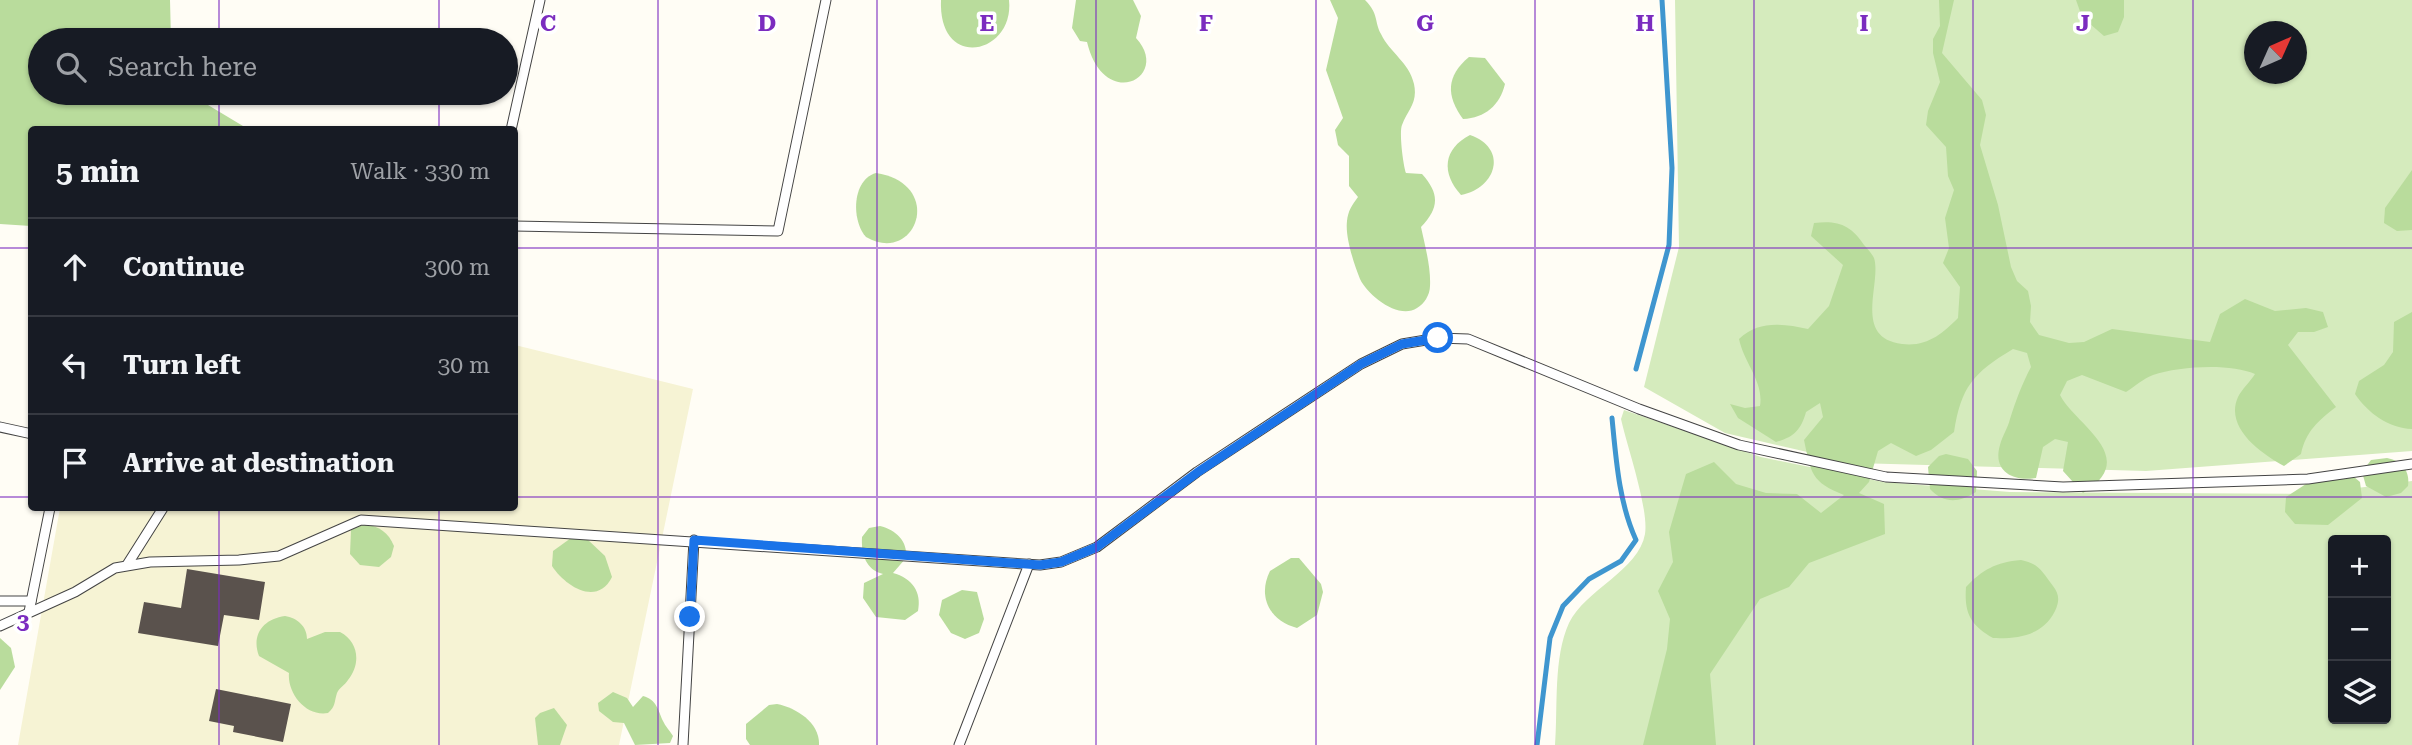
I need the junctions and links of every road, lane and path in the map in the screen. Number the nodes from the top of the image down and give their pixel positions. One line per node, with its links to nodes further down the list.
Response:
1 (541, 0): 3 (lane)
2 (826, 0): 6 (lane)
3 (518, 100)
4 (517, 105): 5 (lane)
5 (512, 126)
6 (518, 226)
7 (0, 427): 8 (lane)
8 (28, 433)
9 (2412, 464): 13 (lane)
10 (49, 511): 16 (lane)
11 (161, 511): 14 (lane)
12 (694, 540): 13 (lane); 14 (lane); 19 (lane)
13 (1029, 564): 20 (lane)
14 (127, 565): 17 (lane)
15 (0, 601): 16 (lane)
16 (32, 601): 17 (lane)
17 (29, 612): 18 (lane)
18 (0, 626)
19 (683, 745)
20 (959, 745)

